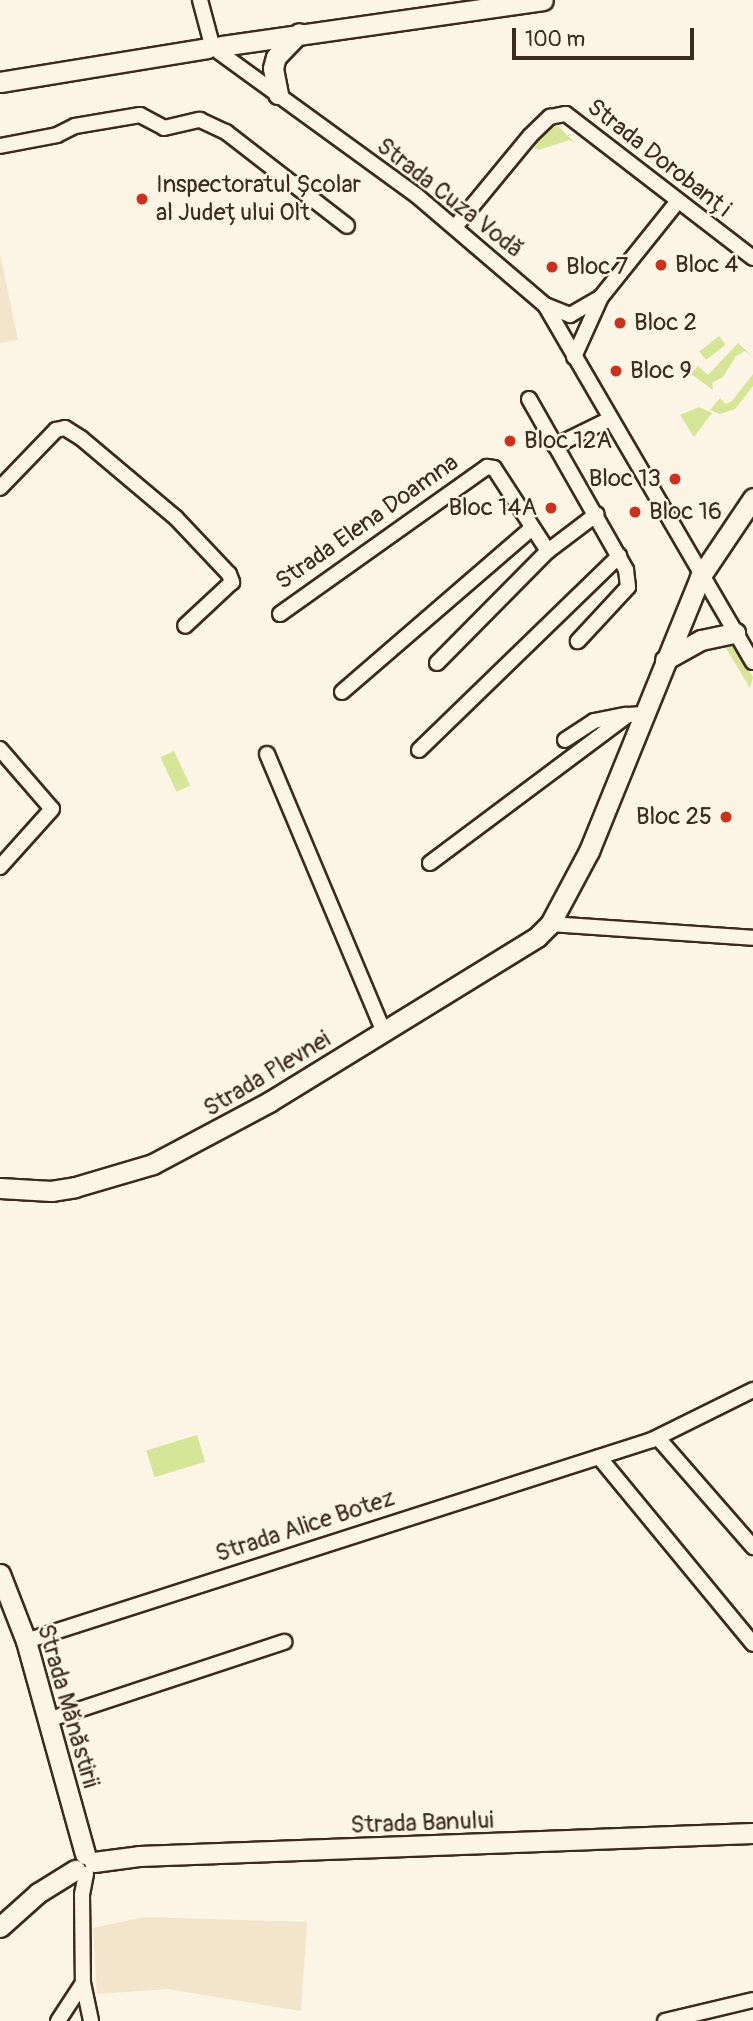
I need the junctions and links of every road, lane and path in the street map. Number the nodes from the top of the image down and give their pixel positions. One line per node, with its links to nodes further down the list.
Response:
1 (200, 0): 4 (street)
2 (543, 0): 3 (street)
3 (299, 33): 4 (street); 6 (street)
4 (214, 47): 5 (street); 6 (street, Strada Cuza Vodă)
5 (0, 82)
6 (278, 94): 10 (street, Strada Cuza Vodă)
7 (0, 146): 9 (street)
8 (677, 202): 10 (street, Strada Dorobanți); 11 (street, Strada Dorobanți); 12 (street)
9 (347, 226)
10 (454, 227): 13 (street, Strada Cuza Vodă)
11 (753, 258)
12 (601, 298): 13 (street); 14 (street)
13 (545, 305): 14 (street, Strada Cuza Vodă)
14 (574, 357): 16 (street, Strada Cuza Vodă)
15 (529, 400): 17 (street)
16 (608, 420): 17 (street); 24 (street, Strada Cuza Vodă)
17 (555, 446): 20 (street)
18 (0, 488): 26 (street)
19 (753, 498): 24 (street)
20 (597, 514): 22 (street); 23 (street)
21 (531, 529): 22 (street, Strada Elena Doamna); 25 (street, Strada Elena Doamna); 32 (street)
22 (548, 551): 31 (street)
23 (619, 556): 28 (street); 36 (street)
24 (700, 576): 27 (street, Strada Cuza Vodă); 29 (street)
25 (280, 614)
26 (186, 626)
27 (743, 638): 29 (street); 30 (street, Strada Cuza Vodă)
28 (578, 640)
29 (665, 660): 33 (street)
30 (753, 662)
31 (437, 663)
32 (342, 692)
33 (636, 715): 34 (street); 38 (street); 40 (street)
34 (565, 740)
35 (0, 750): 39 (street)
36 (419, 750)
37 (267, 754): 42 (street)
38 (430, 863)
39 (0, 867)
40 (544, 931): 41 (street); 42 (street, Strada Plevnei)
41 (753, 938)
42 (384, 1032): 43 (street, Strada Plevnei)
43 (0, 1188)
44 (753, 1390): 45 (street, Strada Alice Botez)
45 (657, 1438): 46 (street, Strada Alice Botez); 47 (street)
46 (599, 1457): 49 (street, Strada Alice Botez); 51 (street)
47 (753, 1547)
48 (0, 1573): 49 (street, Strada Mănăstirii)
49 (26, 1642): 52 (street, Strada Mănăstirii)
50 (284, 1642): 52 (street)
51 (753, 1644)
52 (48, 1720): 54 (street, Strada Mănăstirii)
53 (753, 1833): 54 (street, Strada Banului)
54 (85, 1865): 55 (street, Strada Banului); 56 (street, Strada Mănăstirii)
55 (0, 1927)
56 (83, 1983): 58 (street); 59 (street, Strada Mănăstirii)
57 (753, 2000): 60 (street)
58 (58, 2021)
59 (91, 2021)
60 (665, 2021)

